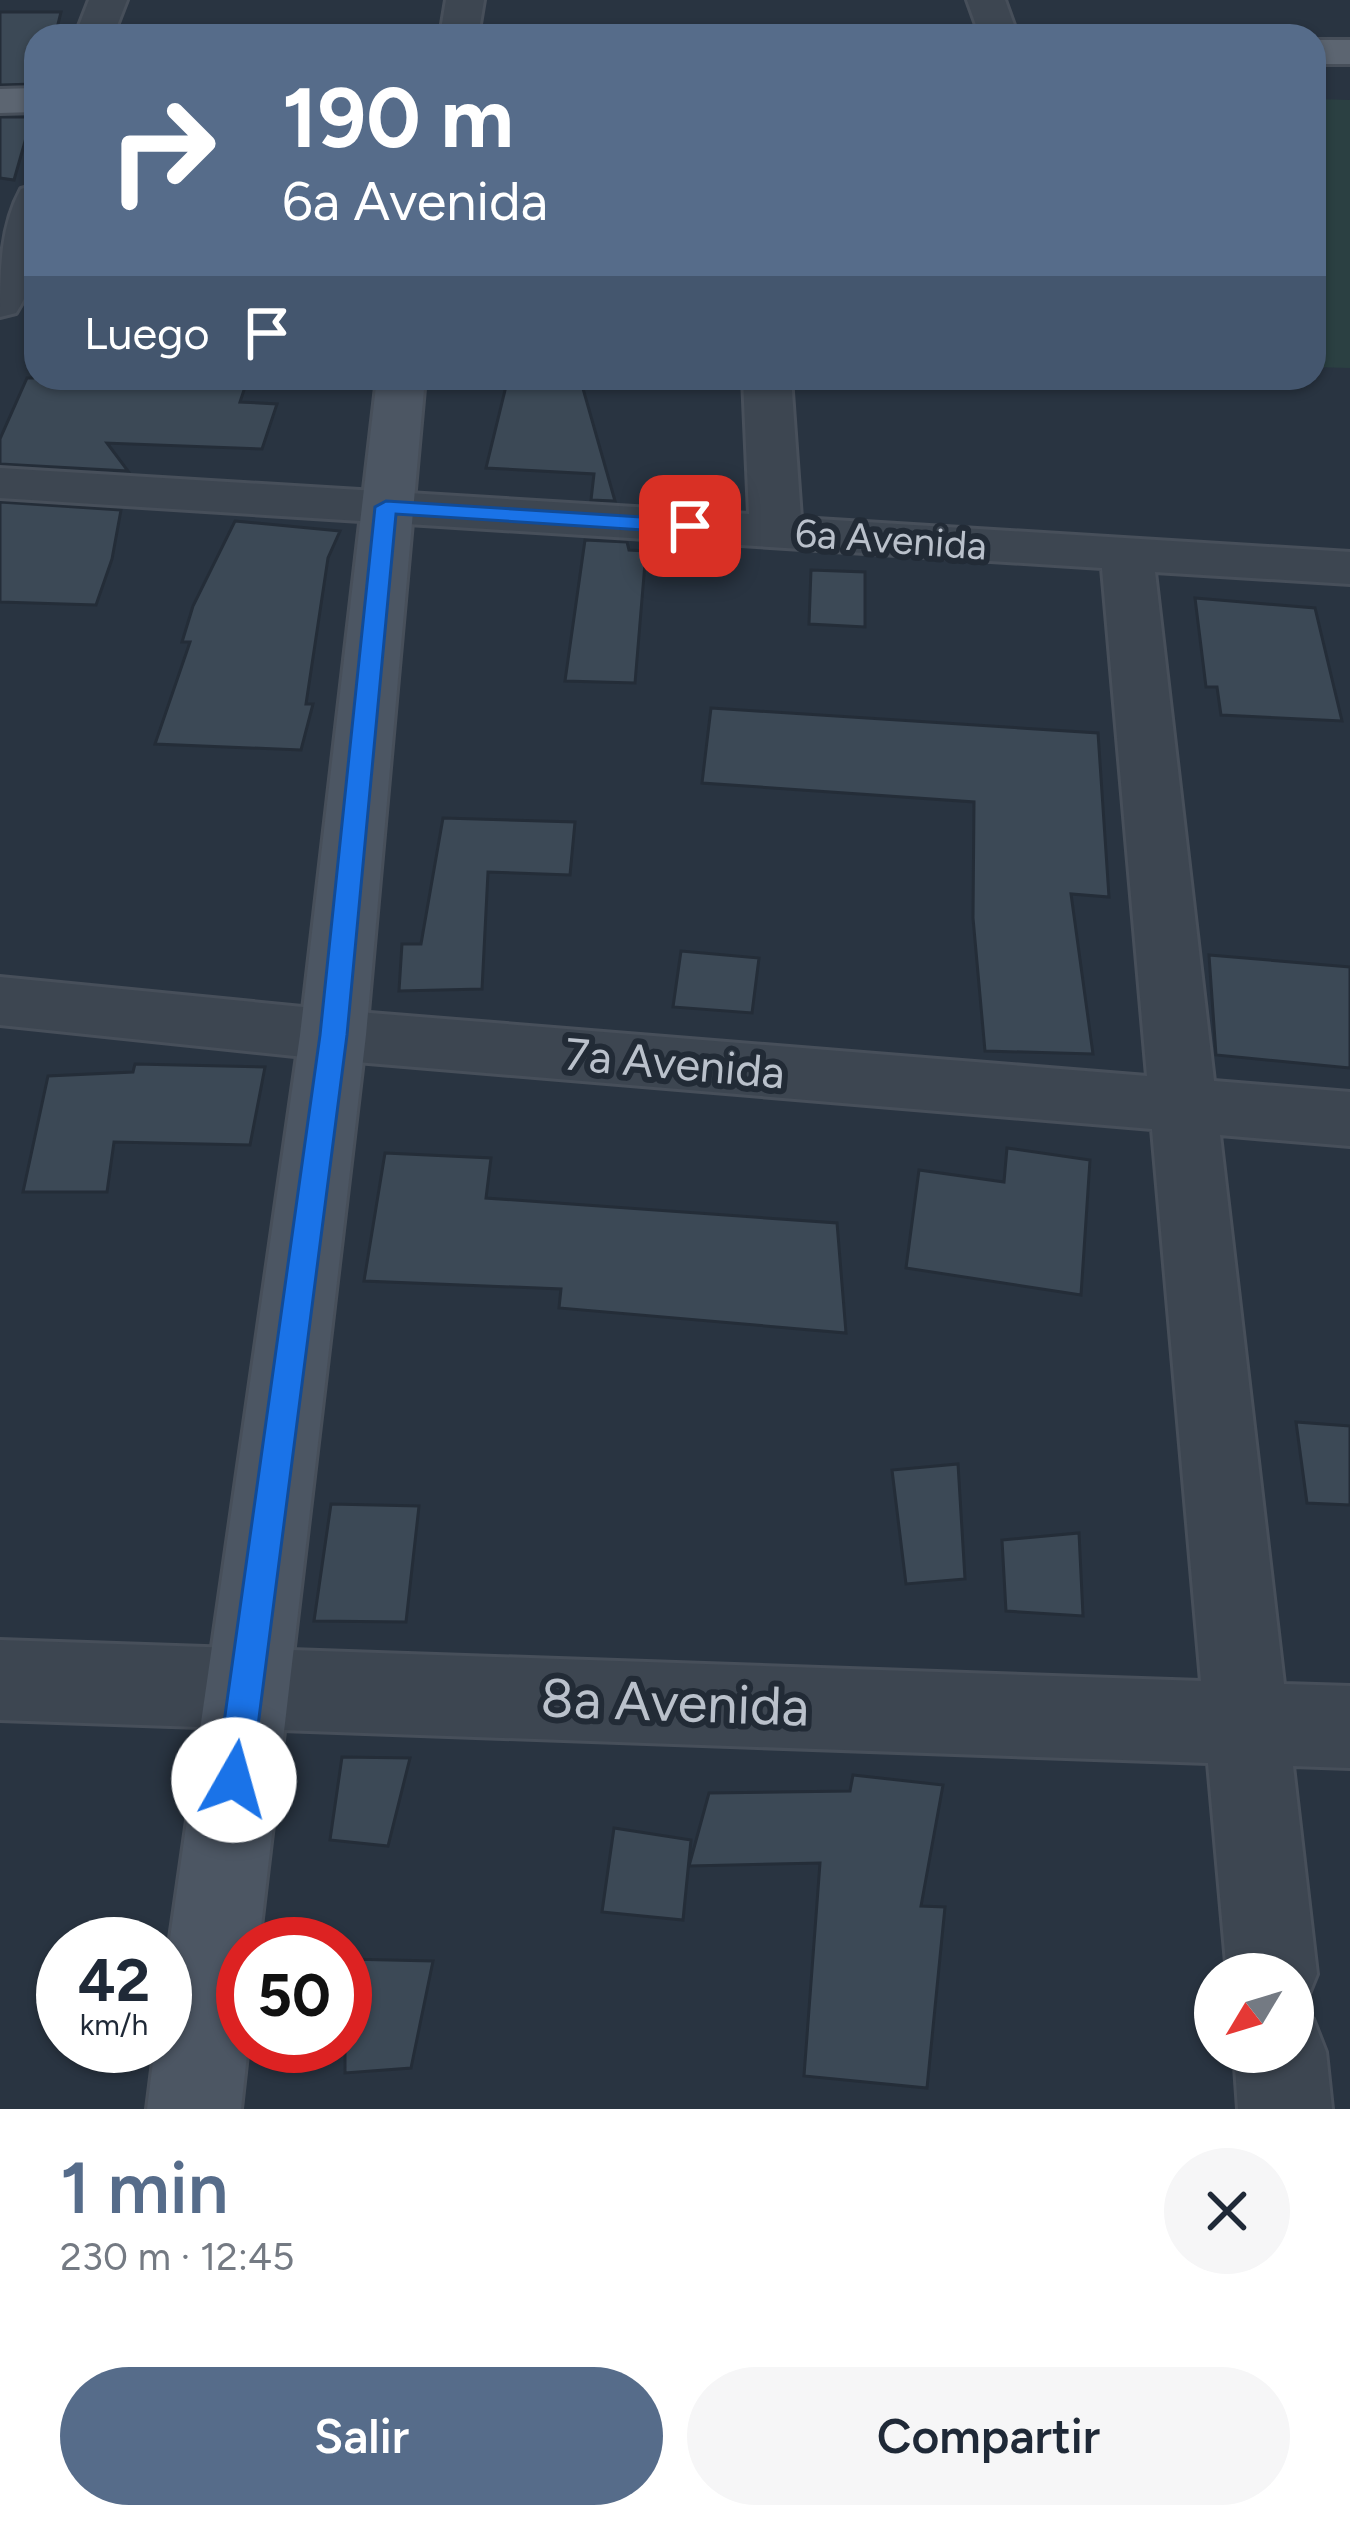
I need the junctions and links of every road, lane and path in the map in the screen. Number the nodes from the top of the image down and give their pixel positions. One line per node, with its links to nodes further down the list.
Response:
1 (24, 233): 2 (street)
2 (0, 303)
3 (400, 390): 6 (main road)
4 (767, 390): 7 (street)
5 (0, 483): 6 (street, 6a Avenida)
6 (386, 507): 7 (street, 6a Avenida); 11 (main road)
7 (776, 532): 8 (street, 6a Avenida)
8 (1127, 554): 9 (street, 6a Avenida); 12 (street)
9 (1350, 568)
10 (0, 1001): 11 (street, 7a Avenida)
11 (333, 1035): 12 (street, 7a Avenida); 15 (main road)
12 (1183, 1104): 13 (street, 7a Avenida); 16 (street)
13 (1350, 1119)
14 (0, 1680): 15 (street, 8a Avenida)
15 (245, 1686): 16 (street, 8a Avenida); 20 (main road)
16 (1246, 1723): 17 (street, 8a Avenida); 18 (street)
17 (1350, 1727)
18 (1270, 1953)
19 (1282, 2073): 21 (street)
20 (194, 2109)
21 (1285, 2109)

